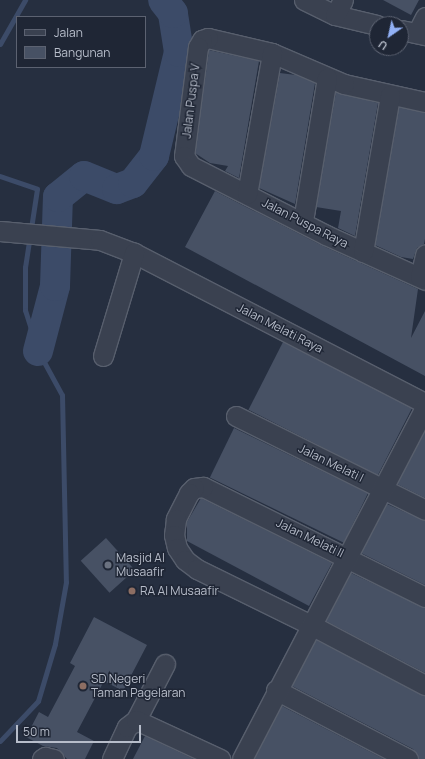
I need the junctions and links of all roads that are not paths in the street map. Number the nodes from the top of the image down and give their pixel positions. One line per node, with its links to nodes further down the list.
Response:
1 (304, 0): 2 (street)
2 (339, 7): 3 (street)
3 (369, 20)
4 (272, 53): 5 (street); 8 (street, Jalan Puspa V); 9 (street)
5 (327, 78): 6 (street); 10 (street)
6 (390, 95): 7 (street); 12 (street)
7 (425, 102)
8 (187, 162): 9 (street, Jalan Puspa Raya)
9 (247, 194): 10 (street, Jalan Puspa Raya)
10 (303, 221): 12 (street, Jalan Puspa Raya)
11 (0, 231): 13 (street, Jalan Melati Raya)
12 (363, 252): 15 (street, Jalan Puspa Raya)
13 (134, 253): 16 (street); 17 (street, Jalan Melati Raya)
14 (425, 255): 15 (street)
15 (423, 279)
16 (103, 356)
17 (425, 403)
18 (425, 407): 20 (street)
19 (236, 416): 20 (street, Jalan Melati I)
20 (382, 488): 21 (street, Jalan Melati I); 22 (street)
21 (425, 510)
22 (346, 556): 23 (street, Jalan Melati II); 24 (street); 24 (street, Jalan Melati II)
23 (425, 597)
24 (311, 624): 26 (street); 27 (street)
25 (165, 664): 28 (street)
26 (425, 685)
27 (276, 690): 33 (street); 34 (street)
28 (136, 720): 31 (street); 32 (street)
29 (42, 759): 30 (street)
30 (54, 759)
31 (112, 759)
32 (220, 759)
33 (242, 759)
34 (408, 759)

